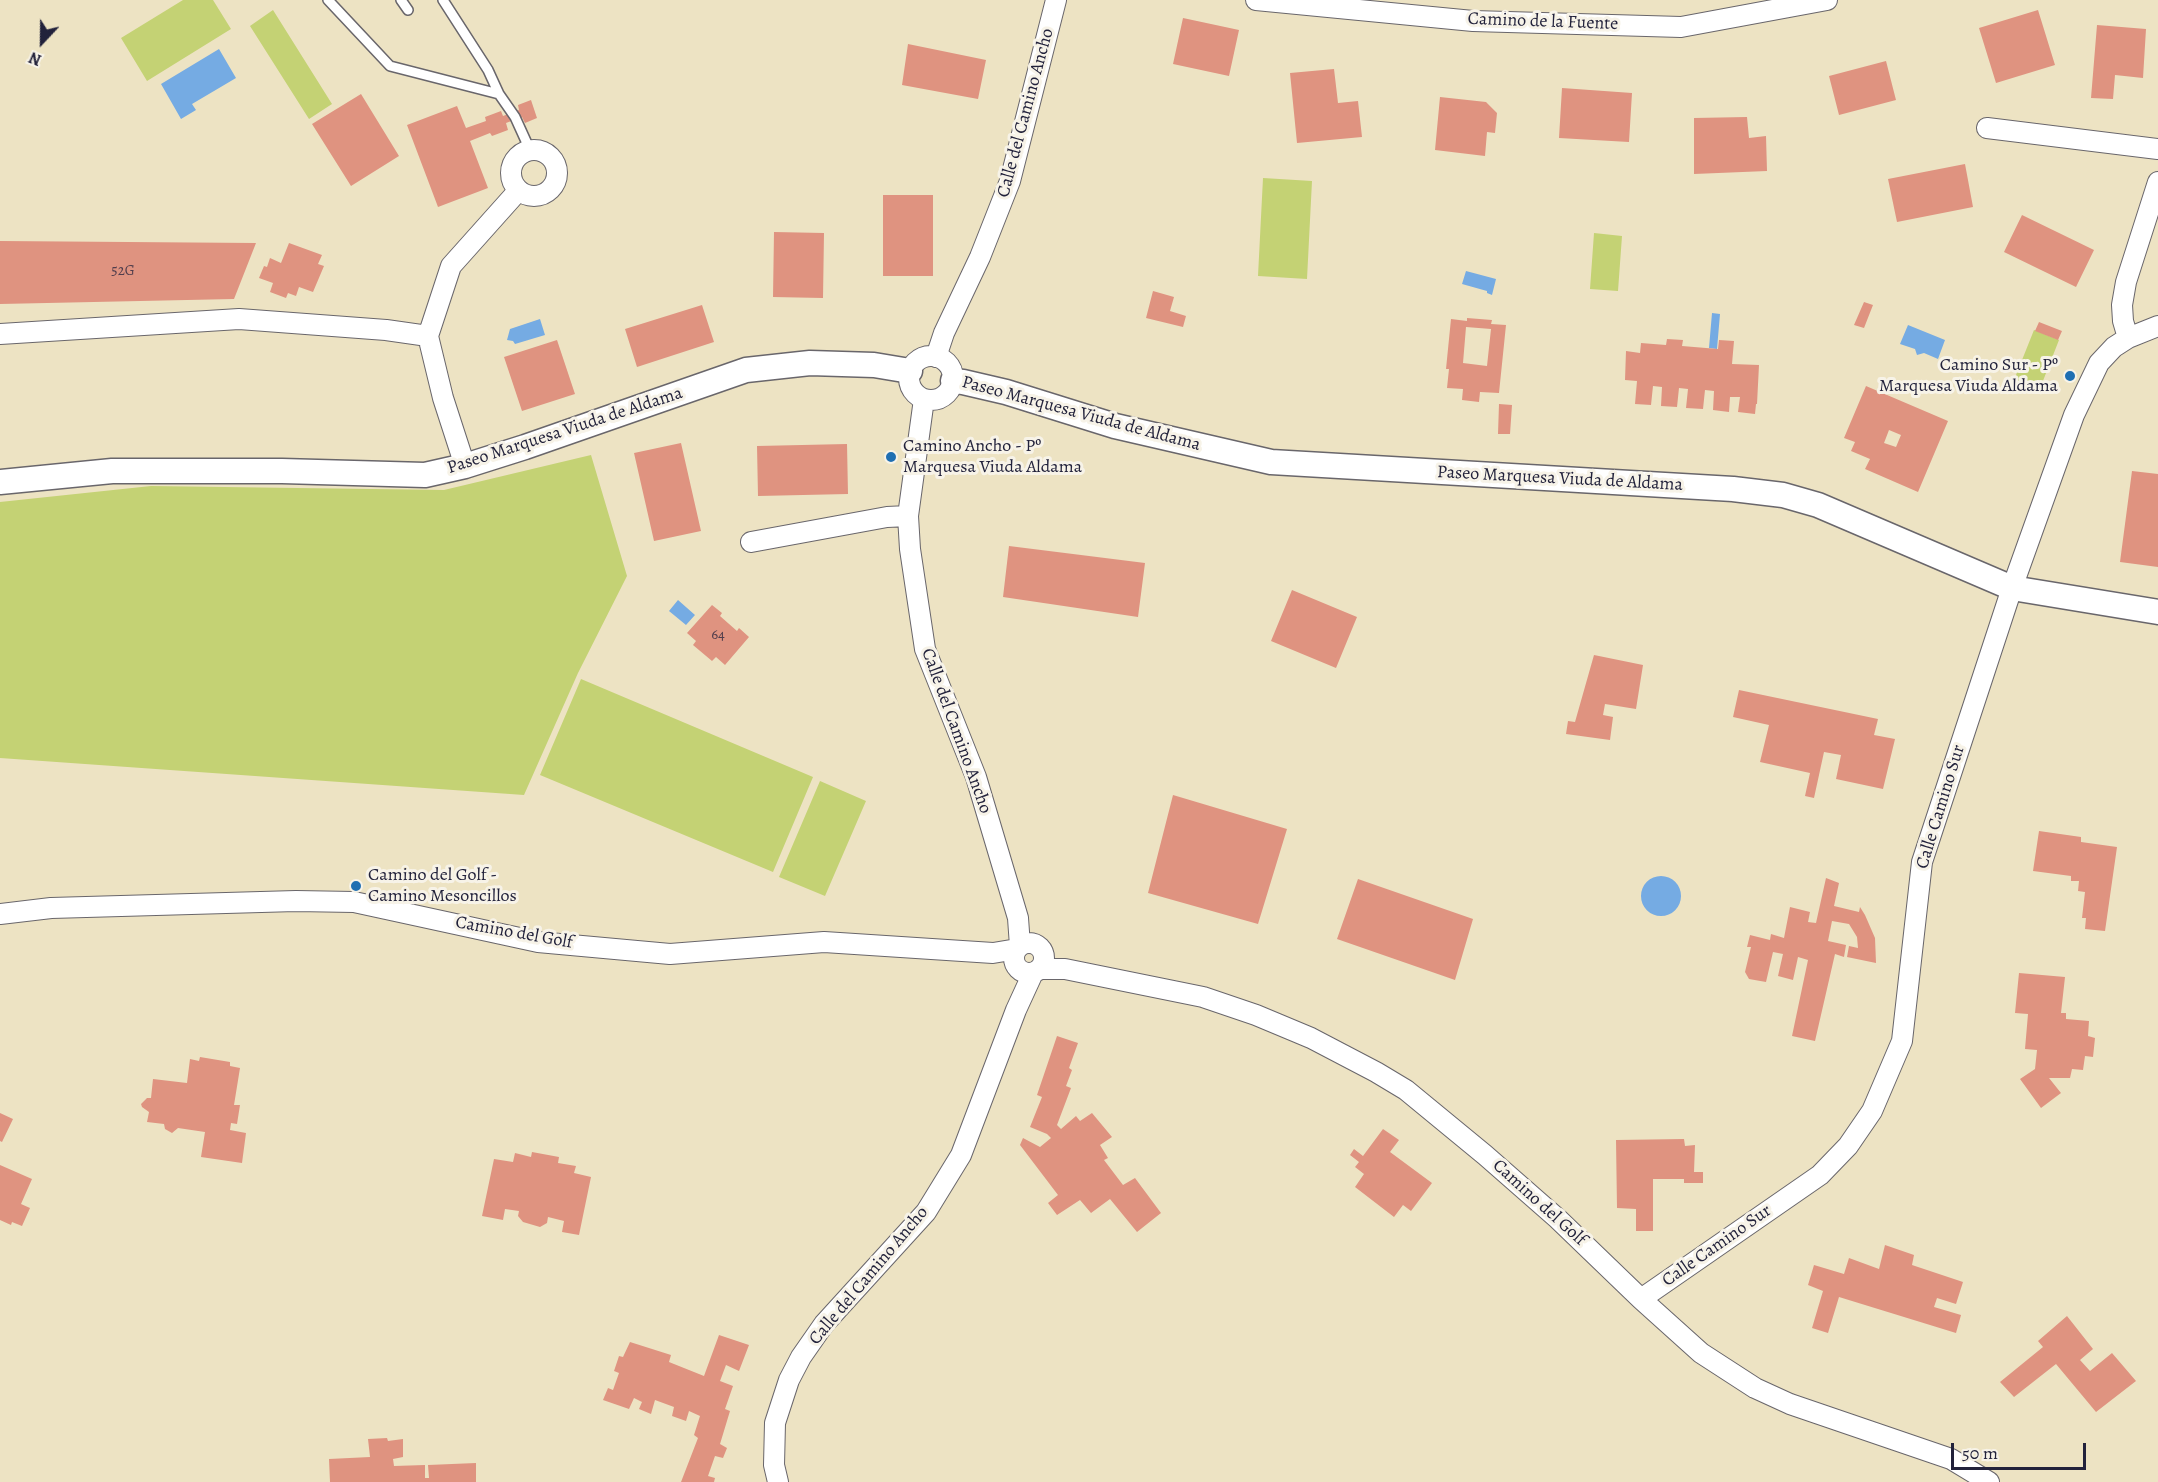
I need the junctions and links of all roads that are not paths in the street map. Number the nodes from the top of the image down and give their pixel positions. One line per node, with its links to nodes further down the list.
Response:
1 (328, 0): 8 (lane)
2 (401, 0): 7 (lane)
3 (443, 0): 8 (lane)
4 (1056, 0): 18 (street, Calle del Camino Ancho)
5 (1257, 0): 6 (street, Camino de la Fuente)
6 (1827, 0)
7 (408, 10)
8 (500, 94): 11 (lane)
9 (1987, 128): 10 (street)
10 (2158, 149)
11 (530, 150): 13 (street); 13 (street)
12 (2158, 182): 17 (street)
13 (518, 191): 16 (street)
14 (2158, 326): 17 (street, Calle Camino Sur)
15 (0, 334): 16 (street)
16 (428, 336): 22 (street)
17 (2128, 338): 26 (street, Calle Camino Sur)
18 (936, 357): 19 (street); 20 (street)
19 (910, 371): 21 (street); 22 (street, Paseo Marquesa Viuda de Aldama)
20 (952, 381): 21 (street); 26 (street, Paseo Marquesa Viuda de Aldama)
21 (924, 399): 24 (street, Calle del Camino Ancho)
22 (465, 466): 23 (street, Paseo Marquesa Viuda de Aldama)
23 (0, 482)
24 (908, 516): 25 (street); 29 (street, Calle del Camino Ancho)
25 (751, 542)
26 (2012, 588): 27 (street, Paseo Marquesa Viuda de Aldama); 30 (street, Calle Camino Sur)
27 (2158, 612)
28 (0, 914): 29 (street, Camino del Golf)
29 (1028, 959): 30 (street, Camino del Golf); 31 (street, Calle del Camino Ancho)
30 (1641, 1299): 32 (street, Camino del Golf)
31 (778, 1482)
32 (1989, 1482)

